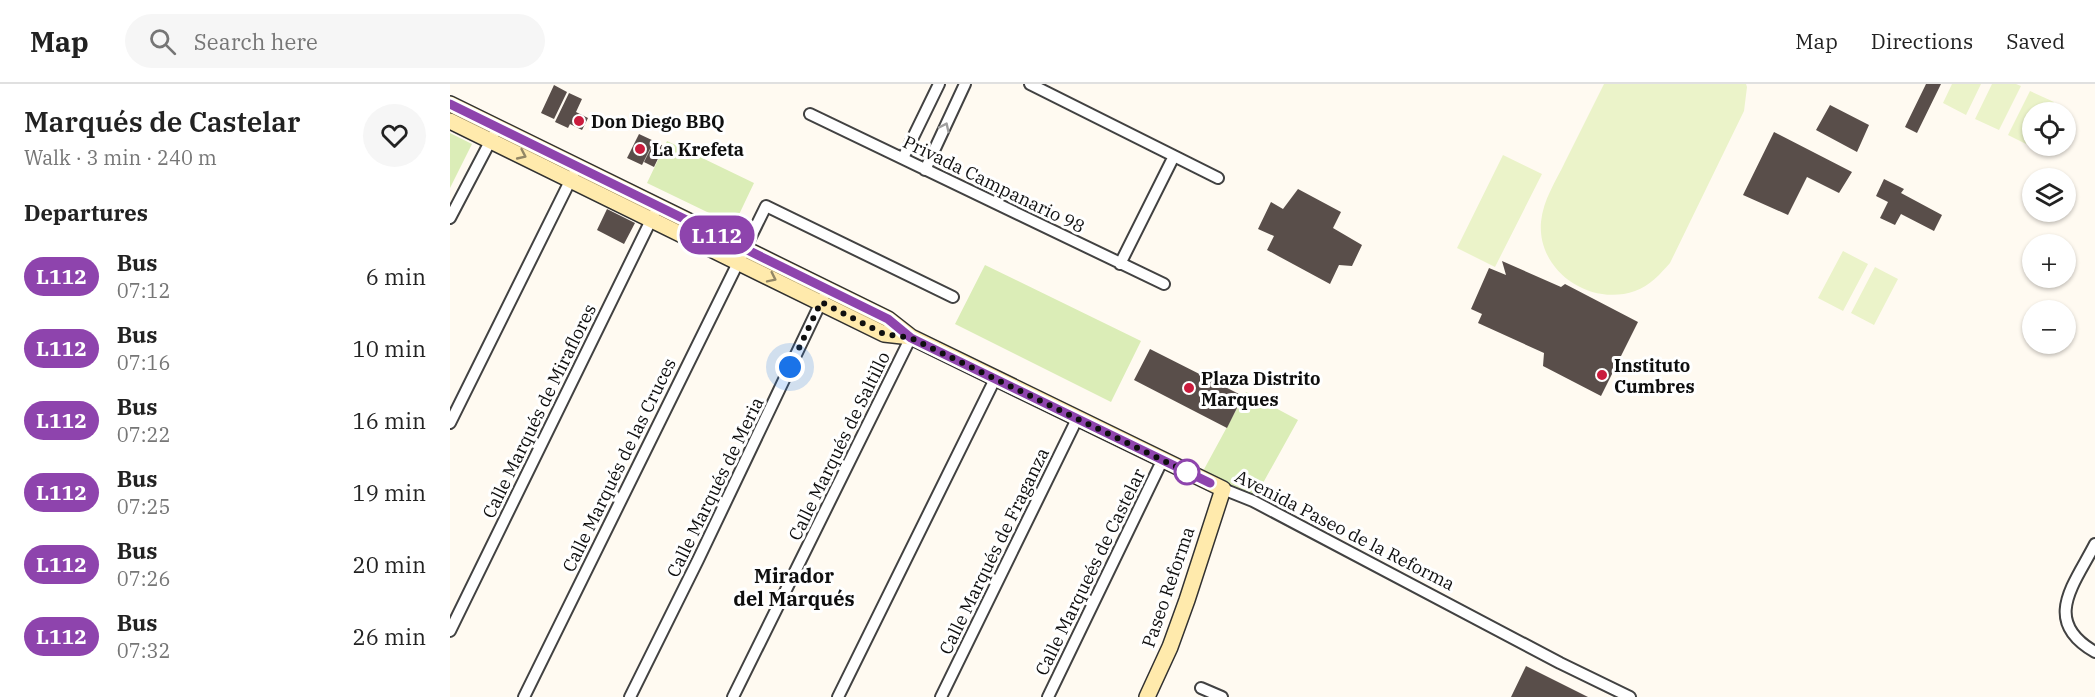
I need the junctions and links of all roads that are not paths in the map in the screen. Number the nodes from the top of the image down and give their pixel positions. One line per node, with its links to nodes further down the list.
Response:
1 (939, 84): 9 (street)
2 (965, 84): 10 (street, one-way to 2)
3 (1030, 84): 8 (street)
4 (450, 104): 7 (street, Avenida Paseo de la Reforma)
5 (810, 114): 9 (street, Privada Campanario 98)
6 (450, 121): 7 (street, Avenida Paseo de la Reforma)
7 (494, 134): 11 (street, Avenida Paseo de la Reforma); 14 (street)
8 (1174, 156): 12 (street); 16 (street)
9 (903, 158): 10 (street, Privada Campanario 98)
10 (925, 170): 16 (street, Privada Campanario 98)
11 (574, 172): 13 (street, Avenida Paseo de la Reforma); 23 (street)
12 (1218, 178)
13 (654, 213): 15 (street, Avenida Paseo de la Reforma); 27 (street, Calle Marqués de Miraflores)
14 (450, 218)
15 (742, 255): 18 (street, Avenida Paseo de la Reforma); 19 (street, Calle Marqués de las Cruces); 30 (street, Calle Marqués de las Cruces)
16 (1120, 264): 17 (street, Privada Campanario 98)
17 (1164, 284)
18 (824, 296): 20 (street, Avenida Paseo de la Reforma); 31 (street, Calle Marqués de Meria)
19 (953, 297)
20 (911, 338): 21 (street, Avenida Paseo de la Reforma); 32 (street, Calle Marqués de Saltillo)
21 (995, 379): 22 (street, Avenida Paseo de la Reforma); 33 (street)
22 (1077, 420): 24 (street, Avenida Paseo de la Reforma); 34 (street, Calle Marqués de Fraganza)
23 (450, 423)
24 (1162, 461): 25 (street, Avenida Paseo de la Reforma); 35 (street, Calle Marqueés de Castelar)
25 (1223, 489): 36 (street, Paseo Reforma); 38 (street, Avenida Paseo de la Reforma)
26 (2095, 544): 28 (street)
27 (450, 631)
28 (2095, 652)
29 (1201, 687): 37 (street)
30 (524, 697)
31 (630, 697)
32 (733, 697)
33 (838, 697)
34 (941, 697)
35 (1048, 697)
36 (1147, 697)
37 (1220, 697)
38 (1630, 697)

